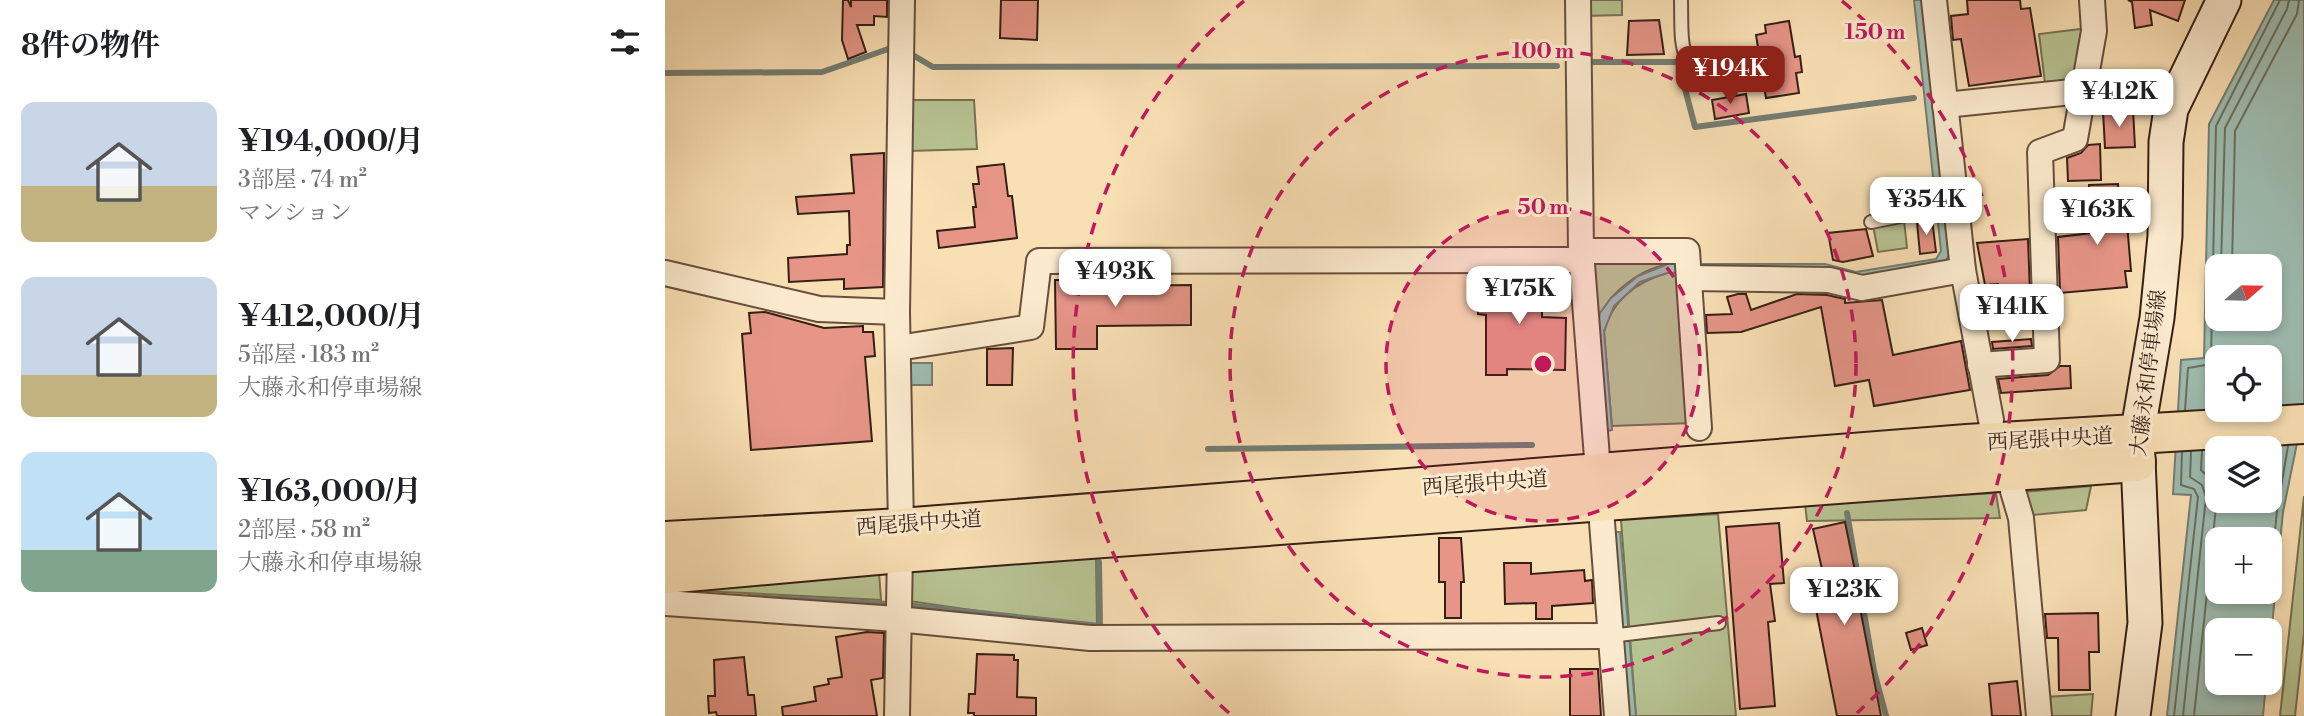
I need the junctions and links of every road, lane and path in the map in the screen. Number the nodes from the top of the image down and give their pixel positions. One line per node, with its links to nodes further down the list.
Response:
1 (902, 0): 16 (street)
2 (1578, 0): 12 (street)
3 (1681, 0): 7 (lane)
4 (1934, 0): 9 (street)
5 (2092, 0): 8 (street)
6 (2224, 0): 22 (main road, 大藤永和停車場線)
7 (1731, 80)
8 (2082, 91): 9 (street); 18 (street)
9 (1945, 105): 10 (street)
10 (1945, 207): 11 (lane); 13 (street)
11 (1871, 222)
12 (1581, 256): 14 (street); 17 (street); 26 (street)
13 (1963, 270): 14 (street); 18 (street)
14 (1689, 271): 21 (street)
15 (665, 273): 16 (street)
16 (897, 312): 17 (street)
17 (898, 348): 28 (street)
18 (1980, 365): 19 (street)
19 (1991, 420)
20 (2304, 424): 22 (main road, 西尾張中央道)
21 (1699, 428)
22 (2151, 448): 25 (main road, 西尾張中央道); 26 (main road, 西尾張中央道); 38 (main road, 大藤永和停車場線)
23 (2304, 451): 24 (main road)
24 (2282, 452)
25 (2205, 455)
26 (1599, 489): 28 (main road, 西尾張中央道); 34 (street)
27 (2013, 491): 37 (street)
28 (901, 540): 29 (main road, 西尾張中央道); 30 (main road, 西尾張中央道); 32 (street)
29 (665, 541)
30 (665, 574)
31 (665, 603): 32 (street)
32 (897, 619): 34 (street); 35 (street)
33 (1719, 623): 34 (lane)
34 (1619, 635): 36 (street)
35 (897, 716)
36 (1617, 716)
37 (2039, 716)
38 (2133, 716)

